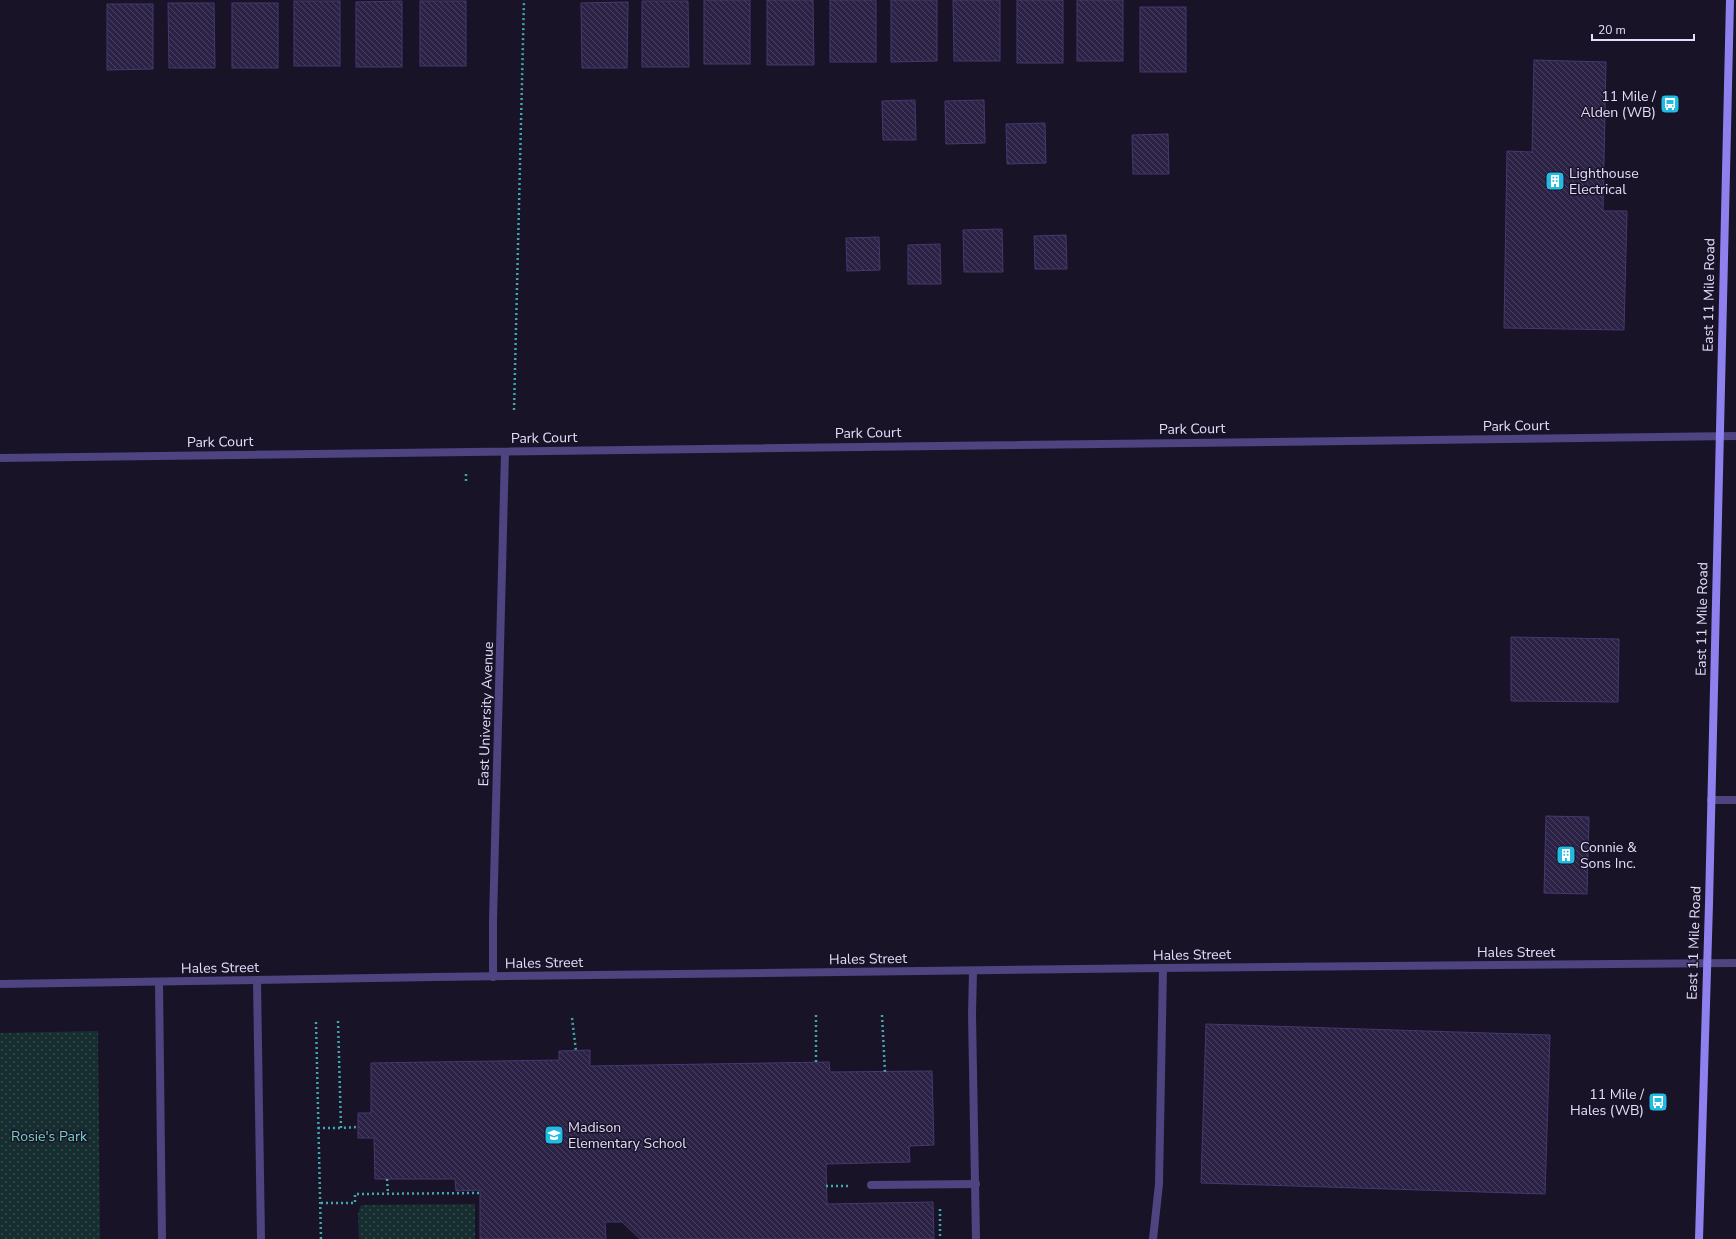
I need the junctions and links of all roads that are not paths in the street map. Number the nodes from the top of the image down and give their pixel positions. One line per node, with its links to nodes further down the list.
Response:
1 (1730, 0): 2 (main road, East 11 Mile Road)
2 (1720, 436): 3 (street, Park Court); 4 (street, Park Court); 6 (main road, East 11 Mile Road)
3 (1736, 436)
4 (505, 452): 5 (street, Park Court); 12 (street, East University Avenue)
5 (0, 458)
6 (1711, 800): 7 (street); 8 (main road, East 11 Mile Road)
7 (1736, 800)
8 (1707, 964): 9 (street, Hales Street); 10 (street, Hales Street); 22 (main road, East 11 Mile Road)
9 (1736, 964)
10 (1163, 968): 11 (street, Hales Street); 21 (street)
11 (973, 971): 12 (street, Hales Street); 16 (street)
12 (493, 976): 13 (street, Hales Street)
13 (257, 981): 14 (street, Hales Street); 19 (street)
14 (159, 982): 15 (street, Hales Street); 18 (street)
15 (0, 984)
16 (976, 1184): 17 (street); 20 (street)
17 (871, 1185)
18 (162, 1239)
19 (261, 1239)
20 (976, 1239)
21 (1153, 1239)
22 (1699, 1239)

